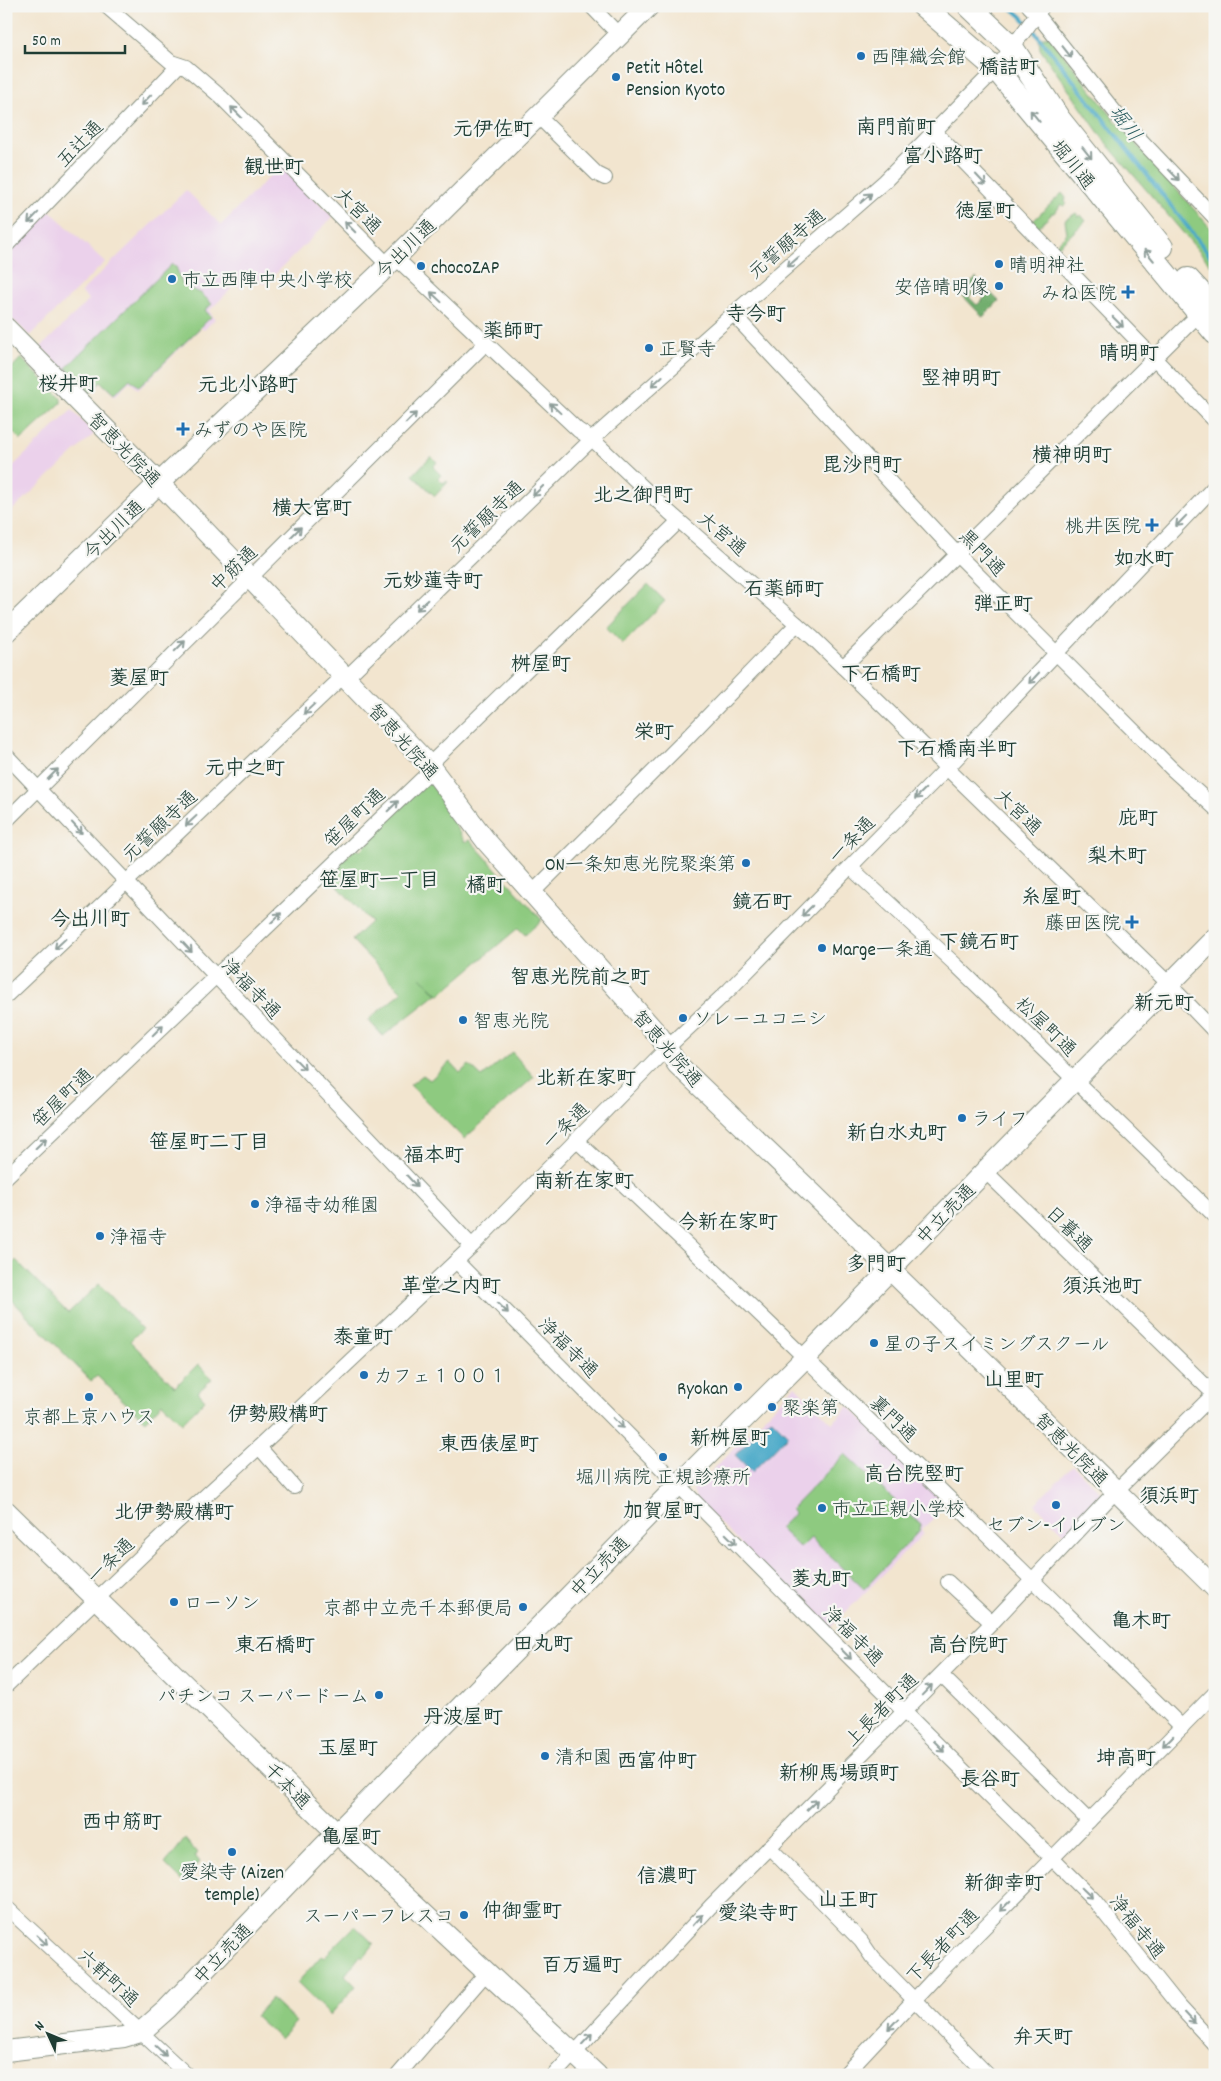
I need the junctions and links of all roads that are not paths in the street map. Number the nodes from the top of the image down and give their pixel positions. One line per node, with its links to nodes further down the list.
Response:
1 (106, 6): 9 (street, 大宮通)
2 (591, 6): 7 (street)
3 (649, 6): 7 (street, 今出川通)
4 (923, 6): 10 (main road, 堀川通)
5 (969, 6): 8 (main road, 堀川通)
6 (1034, 14): 8 (street, 元誓願寺通); 14 (street, one-way to 14)
7 (620, 36): 11 (street, 今出川通)
8 (1012, 47): 10 (street, 元誓願寺通); 17 (main road, 堀川通, one-way to 17)
9 (179, 65): 15 (street, 五辻通, one-way to 15); 16 (street, 大宮通, one-way to 9)
10 (996, 68): 12 (street, 元誓願寺通); 17 (main road, 堀川通, one-way to 10)
11 (539, 117): 13 (street); 16 (street, 今出川通)
12 (935, 132): 18 (street, 元誓願寺通); 22 (street, one-way to 22)
13 (605, 178)
14 (1215, 218)
15 (6, 246)
16 (396, 258): 21 (street, 大宮通, one-way to 16); 25 (street, 今出川通)
17 (1207, 311): 20 (main road, 堀川通); 22 (street)
18 (732, 314): 24 (street, 元誓願寺通, one-way to 24); 28 (street, 黒門通)
19 (6, 328): 25 (street, 智恵光院通)
20 (1215, 333)
21 (486, 343): 24 (street, 大宮通, one-way to 21); 29 (street, 中筋通, one-way to 21)
22 (1153, 358): 23 (street); 28 (street)
23 (1215, 421)
24 (592, 439): 27 (street, 大宮通); 34 (street, 元誓願寺通, one-way to 34)
25 (159, 483): 29 (street, 智恵光院通); 31 (street, 今出川通)
26 (1215, 486): 32 (street, 一条通, one-way to 32)
27 (679, 521): 30 (street, 大宮通); 36 (street, 笹屋町通)
28 (956, 553): 32 (street, 黒門通); 33 (street)
29 (249, 578): 34 (street, 智恵光院通); 38 (street, 中筋通, one-way to 29)
30 (797, 624): 33 (street, 大宮通); 43 (street)
31 (6, 632)
32 (1057, 654): 37 (street, 一条通, one-way to 37); 39 (street, 黒門通)
33 (843, 667): 37 (street, 大宮通)
34 (346, 678): 36 (street, 智恵光院通); 42 (street, 元誓願寺通, one-way to 42)
35 (6, 755): 38 (street, 浄福寺通)
36 (429, 765): 43 (street, 智恵光院通); 45 (street, 笹屋町通, one-way to 36)
37 (946, 767): 41 (street, 一条通, one-way to 41); 46 (street, 大宮通)
38 (39, 788): 40 (street, 中筋通); 42 (street, 浄福寺通, one-way to 42)
39 (1215, 808)
40 (6, 821)
41 (850, 866): 49 (street, 一条通, one-way to 49); 50 (street, 松屋町通)
42 (127, 881): 45 (street, 浄福寺通, one-way to 45); 47 (street, 元誓願寺通, one-way to 47)
43 (533, 892): 49 (street, 智恵光院通)
44 (1215, 938): 46 (street, 中立売通)
45 (215, 976): 53 (street, 笹屋町通, one-way to 45); 55 (street, 浄福寺通, one-way to 55)
46 (1169, 984): 48 (street, 大宮通); 50 (street, 中立売通)
47 (6, 996)
48 (1215, 1032)
49 (666, 1049): 51 (street, 一条通); 57 (street, 智恵光院通)
50 (1076, 1080): 52 (street, 中立売通); 54 (street, 松屋町通)
51 (576, 1140): 55 (street, 一条通); 58 (street, 裏門通)
52 (985, 1171): 57 (street, 中立売通); 59 (street, 日暮通)
53 (6, 1177)
54 (1215, 1216)
55 (472, 1246): 56 (street, 一条通)
56 (456, 1261): 60 (street, 一条通); 61 (street, 浄福寺通, one-way to 61)
57 (890, 1270): 58 (street, 中立売通); 63 (street, 智恵光院通)
58 (805, 1358): 61 (street, 中立売通); 65 (street, 裏門通)
59 (1214, 1394): 63 (street, 上長者町通)
60 (259, 1447): 62 (street); 68 (street, 一条通)
61 (678, 1485): 73 (street, 浄福寺通, one-way to 73); 76 (street, 中立売通)
62 (294, 1487)
63 (1116, 1492): 65 (street, 上長者町通); 67 (street, 智恵光院通)
64 (6, 1511): 68 (street, 千本通)
65 (1032, 1581): 69 (street, 上長者町通); 74 (street, 裏門通)
66 (948, 1582): 69 (street)
67 (1215, 1588)
68 (96, 1598): 71 (street, 一条通); 76 (street, 千本通)
69 (992, 1624): 70 (street, 上長者町通)
70 (941, 1675): 73 (street, 上長者町通, one-way to 70); 75 (street)
71 (6, 1686)
72 (1215, 1693): 74 (street, 下長者町通)
73 (904, 1712): 77 (street, 上長者町通, one-way to 73); 78 (street, 浄福寺通, one-way to 78)
74 (1182, 1727): 75 (street, 下長者町通, one-way to 75)
75 (1089, 1822): 78 (street, 下長者町通)
76 (337, 1834): 80 (street, 千本通); 82 (street, 中立売通)
77 (769, 1847): 81 (street); 85 (street, 上長者町通, one-way to 77)
78 (1052, 1859): 81 (street, 下長者町通, one-way to 81); 83 (street, 浄福寺通, one-way to 83)
79 (6, 1907): 82 (street, 六軒町通, one-way to 82)
80 (487, 1972): 85 (street, 千本通); 87 (street)
81 (915, 2000): 90 (street, 下長者町通, one-way to 90); 91 (street)
82 (141, 2032): 84 (street, 中立売通); 86 (street, 六軒町通, one-way to 86)
83 (1215, 2045)
84 (6, 2051)
85 (574, 2053): 88 (street, 上長者町通); 89 (street, 千本通)
86 (187, 2075)
87 (398, 2075)
88 (554, 2075)
89 (597, 2075)
90 (844, 2075)
91 (988, 2075)

